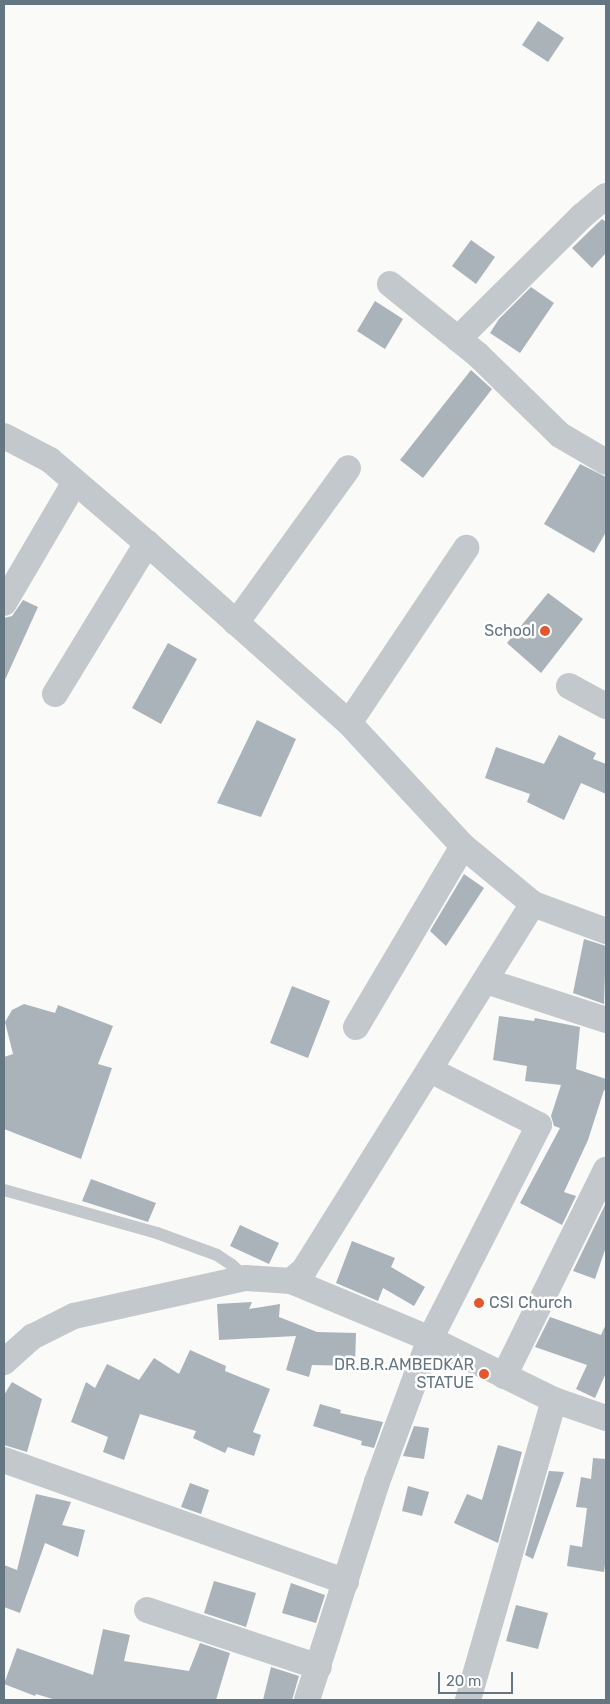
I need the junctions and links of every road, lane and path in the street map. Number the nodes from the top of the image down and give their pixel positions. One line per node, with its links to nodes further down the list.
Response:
1 (606, 196): 3 (street)
2 (390, 284): 3 (street)
3 (458, 339): 5 (street)
4 (4, 436): 7 (street)
5 (606, 462)
6 (348, 468): 11 (street)
7 (75, 482): 8 (street); 10 (street)
8 (147, 543): 11 (street); 13 (street)
9 (466, 548): 15 (street)
10 (4, 603)
11 (236, 623): 15 (street)
12 (569, 686): 14 (street)
13 (55, 694)
14 (606, 706)
15 (349, 724): 16 (street)
16 (463, 846): 17 (street); 21 (street)
17 (533, 904): 18 (street); 19 (street)
18 (606, 931)
19 (486, 981): 20 (street); 22 (street)
20 (606, 1020)
21 (356, 1027)
22 (430, 1070): 26 (street); 27 (street)
23 (606, 1170): 29 (street)
24 (4, 1190): 25 (lane)
25 (246, 1278): 26 (street); 28 (street)
26 (291, 1281): 27 (street)
27 (430, 1339): 29 (street); 33 (street)
28 (4, 1362)
29 (504, 1376): 30 (street)
30 (554, 1400): 31 (street); 37 (street)
31 (606, 1418)
32 (4, 1460): 33 (street)
33 (346, 1582): 35 (street)
34 (147, 1610): 35 (street)
35 (319, 1667): 36 (street)
36 (307, 1700)
37 (468, 1700)

